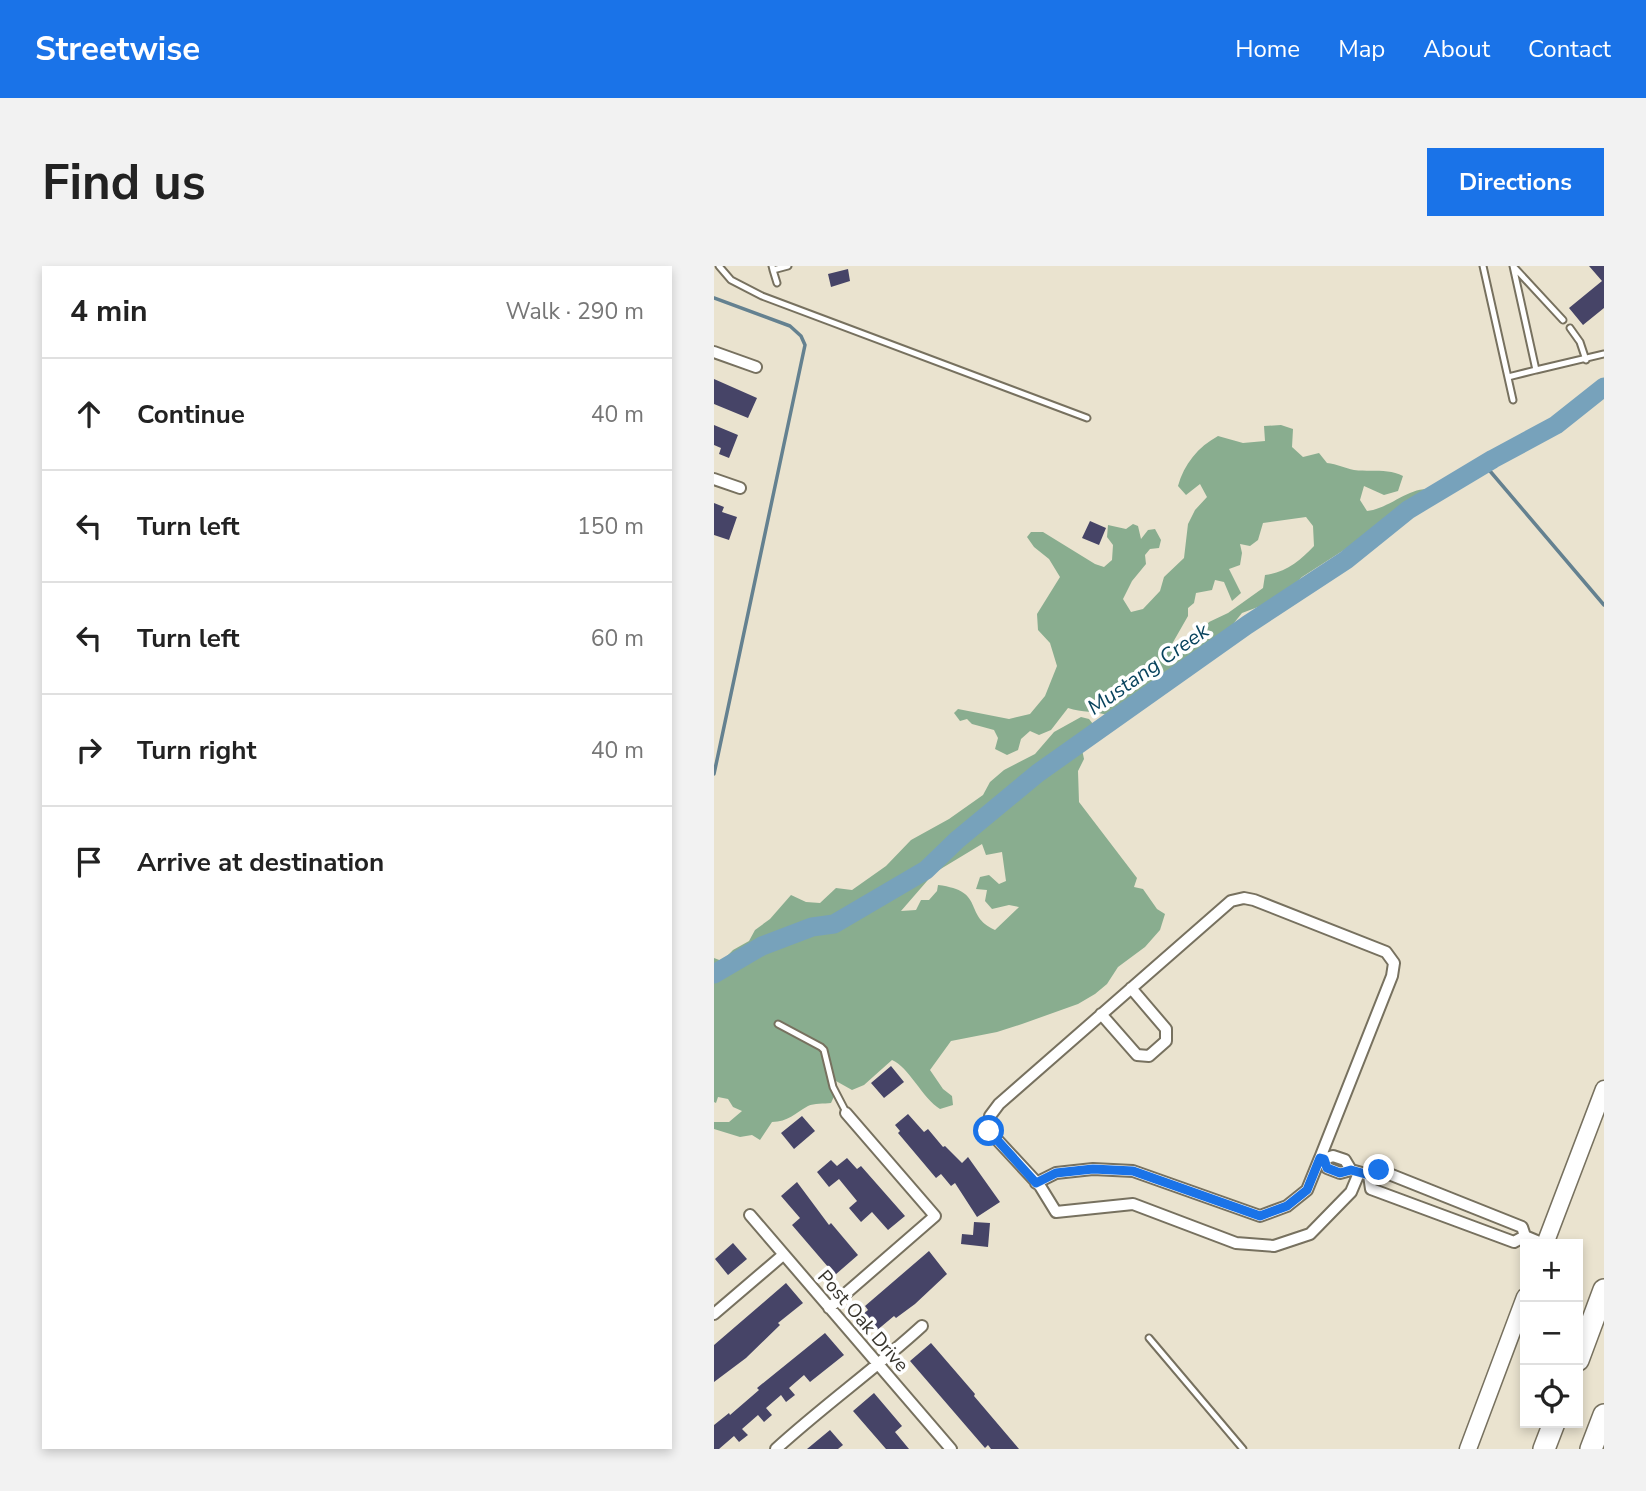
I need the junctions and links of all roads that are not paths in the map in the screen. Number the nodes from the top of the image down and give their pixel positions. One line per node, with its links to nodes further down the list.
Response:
1 (719, 266): 16 (lane)
2 (788, 266): 5 (lane)
3 (1483, 266): 14 (lane)
4 (1513, 266): 7 (lane); 13 (lane)
5 (773, 268): 6 (lane)
6 (777, 283)
7 (1563, 320)
8 (1570, 328): 11 (lane)
9 (714, 352): 12 (street)
10 (1604, 354): 11 (lane)
11 (1586, 360): 13 (lane)
12 (756, 368)
13 (1536, 370): 14 (lane)
14 (1508, 377): 15 (lane)
15 (1513, 400)
16 (1087, 418)
17 (714, 479): 18 (street)
18 (740, 488)
19 (1131, 988): 20 (street); 20 (street); 24 (street)
20 (1101, 1014): 26 (street)
21 (778, 1024): 23 (lane)
22 (1604, 1089): 30 (main road)
23 (846, 1113): 34 (street)
24 (1322, 1159): 25 (street); 26 (street)
25 (1360, 1173): 26 (street); 28 (street); 28 (street)
26 (1036, 1183)
27 (750, 1215): 31 (street, Post Oak Drive)
28 (1525, 1236): 29 (street)
29 (1532, 1239)
30 (1547, 1239)
31 (783, 1255): 34 (street, Post Oak Drive); 35 (street)
32 (1604, 1290): 38 (highway)
33 (1523, 1302): 45 (main road)
34 (829, 1308): 39 (street, Post Oak Drive)
35 (714, 1314)
36 (922, 1326): 39 (street)
37 (1149, 1338): 44 (lane)
38 (1583, 1347)
39 (879, 1365): 42 (street); 43 (street, Post Oak Drive)
40 (1604, 1415): 47 (highway)
41 (1552, 1428): 46 (highway)
42 (776, 1449)
43 (951, 1449)
44 (1242, 1449)
45 (1468, 1449)
46 (1544, 1449)
47 (1591, 1449)

